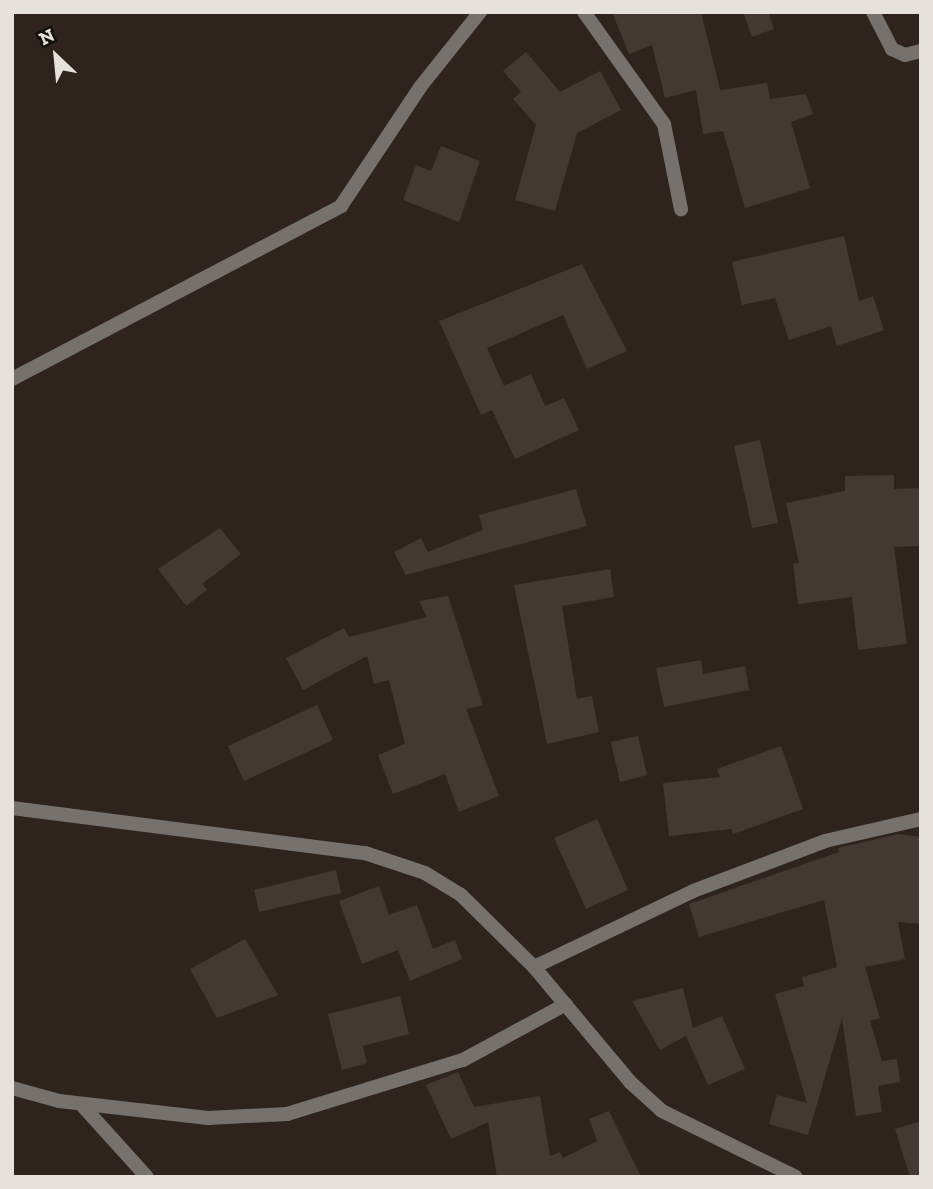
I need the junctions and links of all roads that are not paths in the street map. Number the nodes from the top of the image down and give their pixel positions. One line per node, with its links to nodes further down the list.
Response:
1 (480, 12): 6 (street)
2 (584, 12): 5 (street)
3 (873, 12): 4 (street)
4 (921, 51)
5 (681, 209)
6 (12, 379)
7 (12, 808): 9 (street)
8 (921, 819): 9 (street)
9 (534, 967): 10 (street)
10 (566, 1004): 12 (street); 14 (street)
11 (12, 1088): 12 (street)
12 (81, 1104): 13 (street)
13 (147, 1177)
14 (796, 1177)

